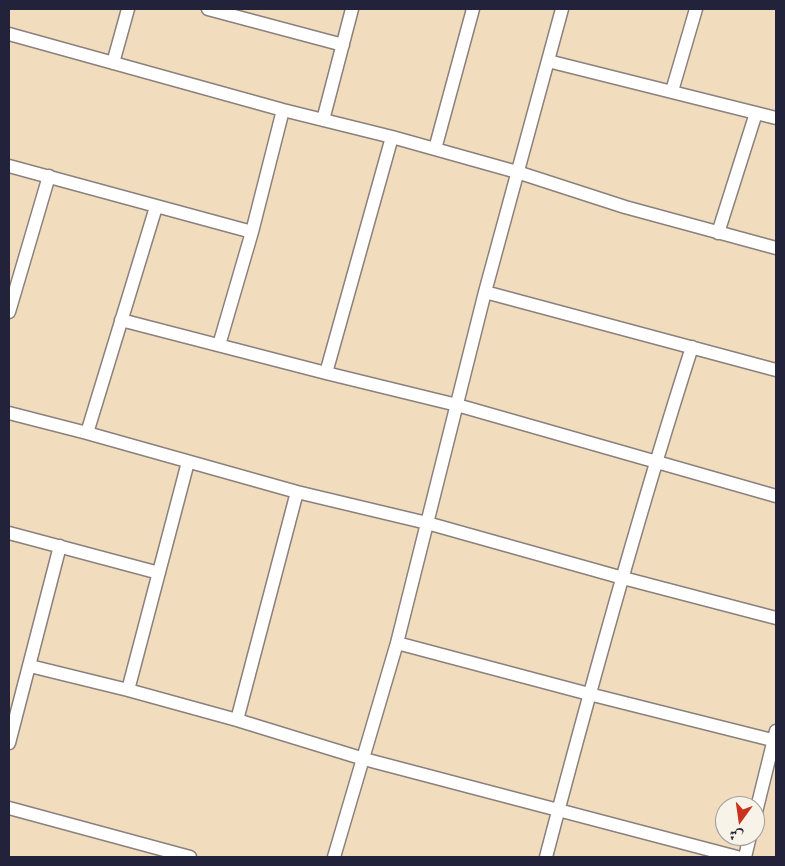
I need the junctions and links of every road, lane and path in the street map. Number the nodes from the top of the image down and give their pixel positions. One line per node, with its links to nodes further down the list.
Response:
1 (128, 9): 10 (street)
2 (208, 9): 8 (street)
3 (352, 9): 8 (street)
4 (473, 9): 17 (street)
5 (562, 9): 9 (street)
6 (696, 9): 11 (street)
7 (9, 34): 10 (street)
8 (342, 45): 15 (street)
9 (548, 61): 11 (street); 19 (street)
10 (113, 63): 12 (street)
11 (672, 91): 13 (street)
12 (283, 110): 15 (street); 22 (street)
13 (756, 113): 14 (street); 23 (street)
14 (776, 118)
15 (323, 120): 16 (street)
16 (392, 137): 17 (street); 31 (street)
17 (435, 149): 19 (street)
18 (9, 166): 20 (street)
19 (516, 172): 23 (street); 25 (street)
20 (49, 176): 21 (street); 26 (street)
21 (156, 207): 22 (street); 27 (street)
22 (252, 232): 28 (street)
23 (718, 233): 24 (street)
24 (776, 248)
25 (485, 292): 29 (street); 32 (street)
26 (9, 312)
27 (121, 320): 28 (street); 34 (street)
28 (219, 345): 31 (street)
29 (692, 347): 30 (street); 36 (street)
30 (776, 370)
31 (326, 374): 32 (street)
32 (457, 405): 36 (street); 39 (street)
33 (9, 413): 34 (street)
34 (87, 433): 35 (street)
35 (188, 462): 37 (street); 42 (street)
36 (655, 462): 38 (street); 43 (street)
37 (297, 492): 39 (street); 49 (street)
38 (776, 496)
39 (427, 523): 43 (street); 45 (street)
40 (9, 533): 41 (street)
41 (60, 546): 42 (street); 46 (street)
42 (159, 572): 47 (street)
43 (623, 578): 44 (street); 48 (street)
44 (776, 618)
45 (397, 643): 48 (street); 52 (street)
46 (30, 666): 47 (street); 51 (street)
47 (128, 690): 49 (street)
48 (589, 694): 50 (street); 55 (street)
49 (237, 720): 52 (street)
50 (775, 738): 53 (street)
51 (9, 742)
52 (364, 758): 55 (street); 57 (street)
53 (760, 796)
54 (9, 808): 56 (street)
55 (559, 810): 58 (street); 59 (street)
56 (190, 857)
57 (334, 857)
58 (546, 857)
59 (737, 857)

